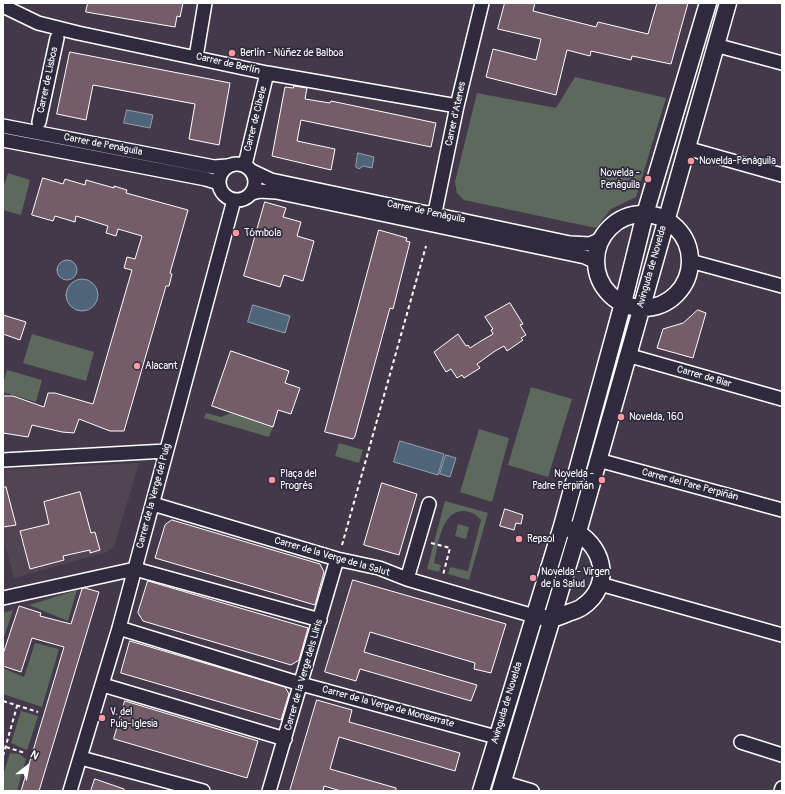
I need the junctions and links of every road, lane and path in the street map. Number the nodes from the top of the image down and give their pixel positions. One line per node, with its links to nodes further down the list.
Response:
1 (205, 3): 8 (street)
2 (482, 3): 11 (street, Carrer d'Atenes)
3 (708, 3): 22 (main road, Avinguda de Novelda)
4 (728, 3): 7 (main road, Avinguda de Novelda)
5 (3, 6): 8 (street, Carrer de Berlín)
6 (57, 38): 12 (street, Carrer de Lisboa)
7 (716, 45): 9 (street); 15 (main road, Avinguda de Novelda)
8 (196, 57): 10 (street, Carrer de Berlín)
9 (782, 63)
10 (267, 73): 11 (street, Carrer de Berlín); 17 (street, Carrer de Cíbele)
11 (457, 106): 23 (street, Carrer d'Atenes)
12 (39, 122)
13 (3, 126): 16 (street, Carrer de Penàguila)
14 (3, 140): 19 (street, Carrer de Penàguila)
15 (686, 148): 18 (street); 24 (main road, Avinguda de Novelda)
16 (227, 166): 17 (street); 19 (street)
17 (248, 168): 20 (street); 23 (street, Carrer de Penàguila)
18 (782, 175)
19 (219, 183): 21 (street)
20 (252, 193): 21 (street); 23 (street, Carrer de Penàguila)
21 (234, 200): 34 (street, Carrer de la Verge del Puig)
22 (645, 214): 24 (main road); 25 (main road); 30 (main road, Avinguda de Novelda)
23 (434, 220): 25 (street, Carrer de Penàguila); 28 (street, Carrer de Penàguila)
24 (666, 220): 27 (main road); 31 (main road, Avinguda de Novelda)
25 (601, 239): 28 (main road)
26 (426, 246): 43 (path)
27 (690, 261): 29 (street); 31 (main road)
28 (596, 262): 30 (main road)
29 (782, 286)
30 (623, 303): 31 (main road); 40 (main road, Avinguda de Novelda)
31 (640, 308): 32 (main road, Avinguda de Novelda)
32 (627, 355): 33 (street, Carrer de Biar); 36 (main road, Avinguda de Novelda)
33 (782, 399)
34 (166, 451): 35 (street); 37 (street, Carrer de la Verge del Puig)
35 (3, 460)
36 (598, 460): 39 (street, Carrer del Pare Perpiñán); 41 (main road, Avinguda de Novelda)
37 (153, 504): 44 (street, Carrer de la Verge de la Salut); 45 (street, Carrer de la Verge del Puig)
38 (429, 504): 47 (street)
39 (782, 510)
40 (562, 526): 41 (main road); 50 (main road, Avinguda de Novelda)
41 (578, 532): 48 (main road); 51 (main road, Avinguda de Novelda)
42 (431, 543): 46 (path)
43 (342, 545)
44 (338, 560): 47 (street, Carrer de la Verge de la Salut); 52 (street, Carrer de la Verge dels Lliris)
45 (135, 569): 49 (street); 52 (street); 53 (street, Carrer de la Verge del Puig)
46 (443, 575)
47 (407, 579): 50 (street, Carrer de la Verge de la Salut)
48 (600, 584): 51 (main road); 54 (street)
49 (3, 598)
50 (534, 616): 51 (main road); 60 (main road, Avinguda de Novelda)
51 (552, 619): 68 (main road, Avinguda de Novelda)
52 (320, 620): 55 (street, Carrer de la Verge dels Lliris)
53 (119, 628): 55 (street, Carrer de la Verge de Monserrate); 56 (street, Carrer de la Verge del Puig)
54 (782, 634)
55 (301, 684): 60 (street, Carrer de la Verge de Monserrate); 61 (street, Carrer de la Verge dels Lliris)
56 (103, 685): 61 (street); 67 (street, Carrer de la Verge del Puig)
57 (3, 701): 58 (path)
58 (17, 706): 59 (path); 63 (path)
59 (38, 712)
60 (496, 737): 73 (main road, Avinguda de Novelda)
61 (285, 739): 72 (street, Carrer de la Verge dels Lliris)
62 (741, 742): 65 (street)
63 (6, 747): 64 (path); 66 (path)
64 (26, 753)
65 (782, 755)
66 (3, 756)
67 (81, 758): 70 (street, Carrer de la Verge del Puig); 71 (street)
68 (501, 787): 74 (street)
69 (782, 788): 75 (street)
70 (70, 791)
71 (203, 791)
72 (269, 791)
73 (481, 791)
74 (532, 791)
75 (781, 791)

